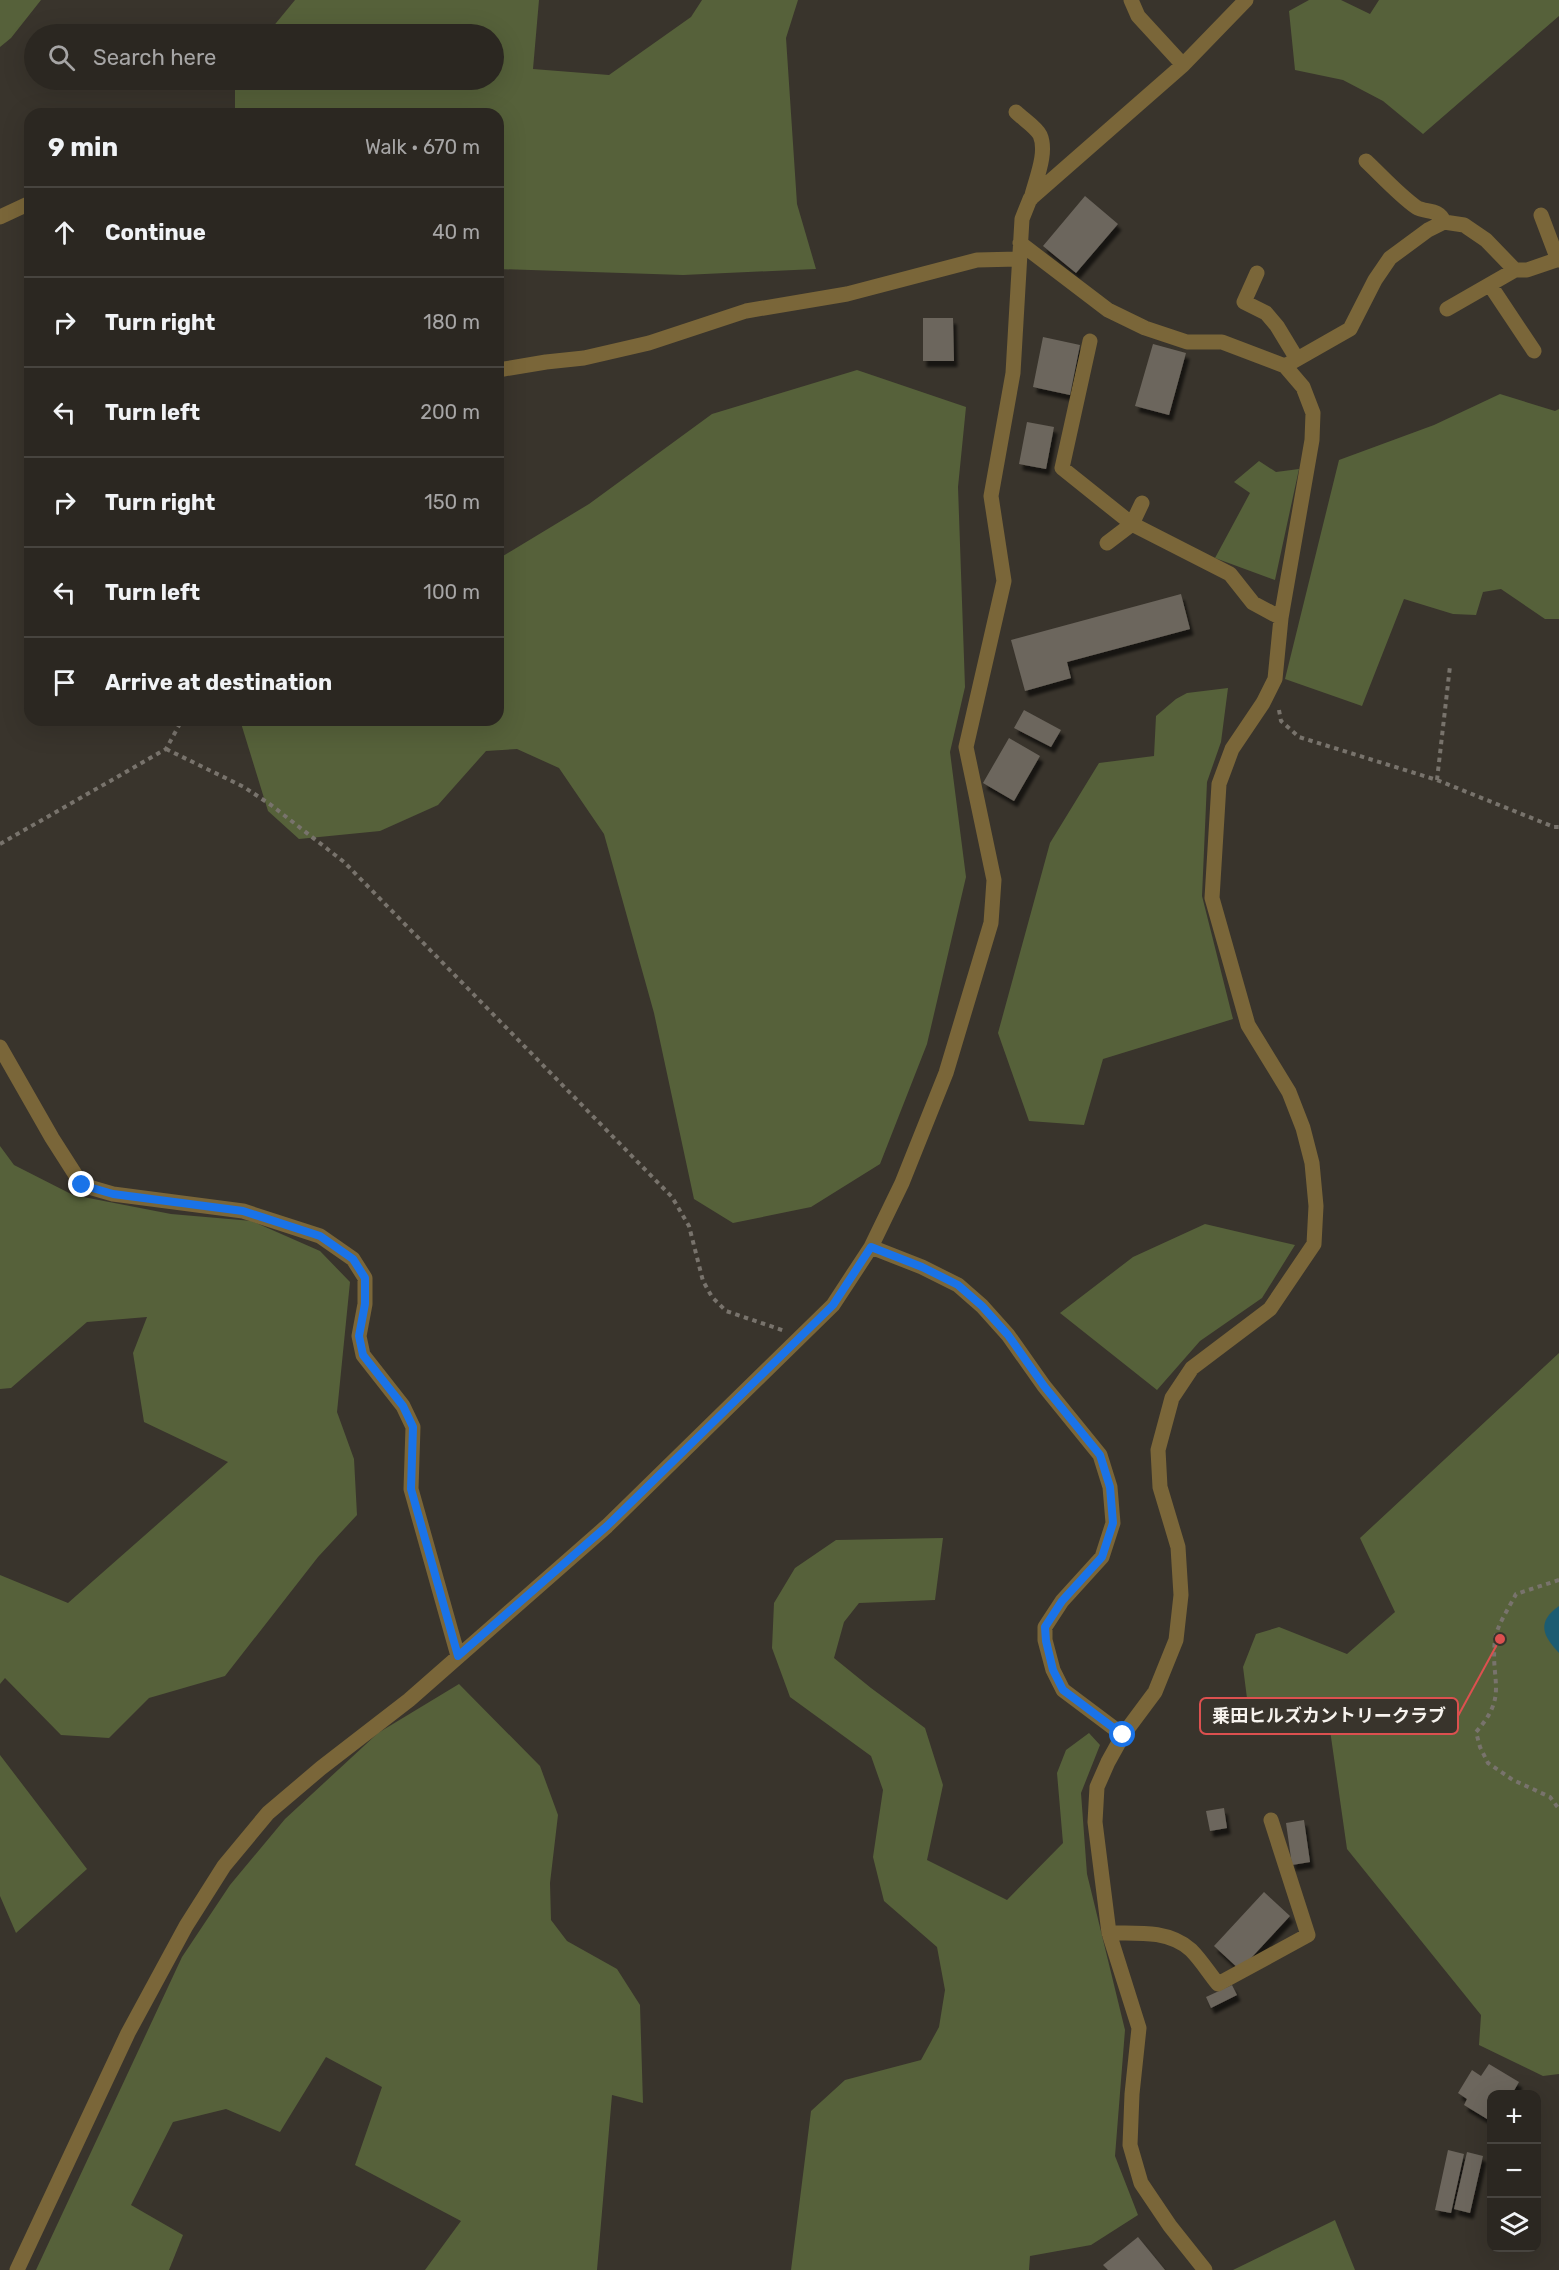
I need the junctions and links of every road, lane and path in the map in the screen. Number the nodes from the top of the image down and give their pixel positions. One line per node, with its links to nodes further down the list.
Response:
1 (1131, 0): 3 (street)
2 (1246, 0): 3 (street)
3 (1183, 64): 6 (street)
4 (1016, 112): 6 (street)
5 (1366, 161): 10 (street)
6 (1030, 199): 11 (street)
7 (24, 206): 9 (street)
8 (1541, 215): 13 (street)
9 (0, 217)
10 (1444, 222): 14 (street); 20 (street)
11 (1020, 243): 12 (street); 20 (street)
12 (1019, 259): 21 (street); 34 (street)
13 (1559, 260): 14 (street)
14 (1515, 270): 16 (street)
15 (1257, 273): 20 (street)
16 (1490, 285): 17 (street); 19 (street)
17 (1447, 309)
18 (1090, 341): 23 (street)
19 (1534, 351)
20 (1291, 363): 25 (street)
21 (504, 369)
22 (1142, 502): 23 (street)
23 (1132, 524): 24 (street); 25 (street)
24 (1107, 543)
25 (1281, 618): 27 (street)
26 (1450, 666): 30 (path)
27 (1275, 679): 30 (path); 38 (street)
28 (179, 726): 29 (path)
29 (166, 749): 32 (path); 35 (path)
30 (1437, 780): 31 (path)
31 (1559, 827)
32 (0, 844)
33 (0, 1047): 37 (street)
34 (871, 1247): 35 (street); 38 (street)
35 (800, 1336): 37 (street)
36 (1559, 1580): 39 (path)
37 (458, 1656): 42 (street)
38 (1123, 1735): 41 (street)
39 (1559, 1809)
40 (1270, 1820): 41 (street)
41 (1109, 1933): 43 (street)
42 (17, 2270)
43 (1205, 2270)

